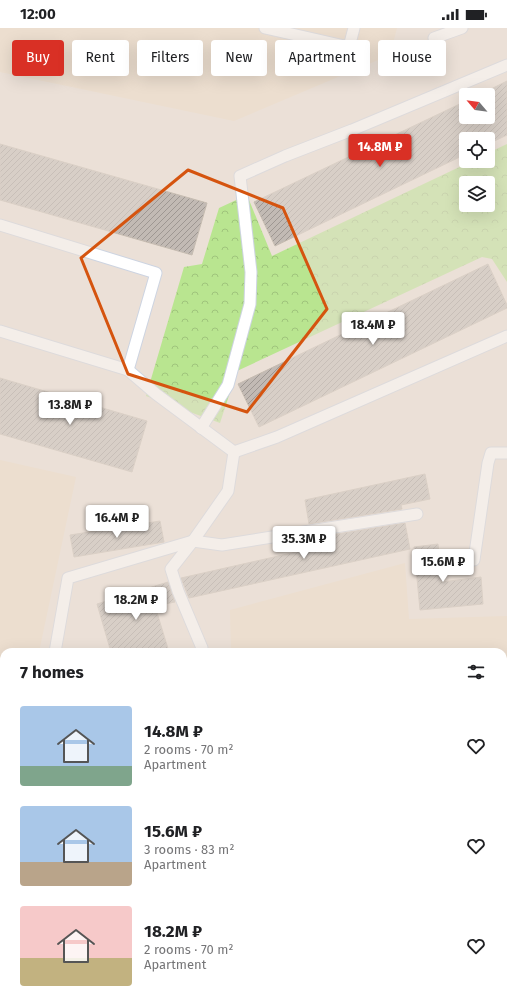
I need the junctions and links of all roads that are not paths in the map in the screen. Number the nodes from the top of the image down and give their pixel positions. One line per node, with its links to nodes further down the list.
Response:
1 (264, 28): 2 (lane)
2 (354, 28)
3 (462, 28): 4 (lane)
4 (434, 38)
5 (507, 65): 10 (lane)
6 (0, 225): 9 (lane)
7 (0, 331): 9 (lane)
8 (507, 336): 11 (lane)
9 (128, 370): 10 (lane)
10 (201, 428): 11 (lane)
11 (234, 452): 14 (lane)
12 (507, 453): 15 (lane)
13 (417, 514): 14 (lane)
14 (193, 541): 16 (lane); 17 (lane)
15 (474, 560)
16 (57, 648)
17 (202, 648)

